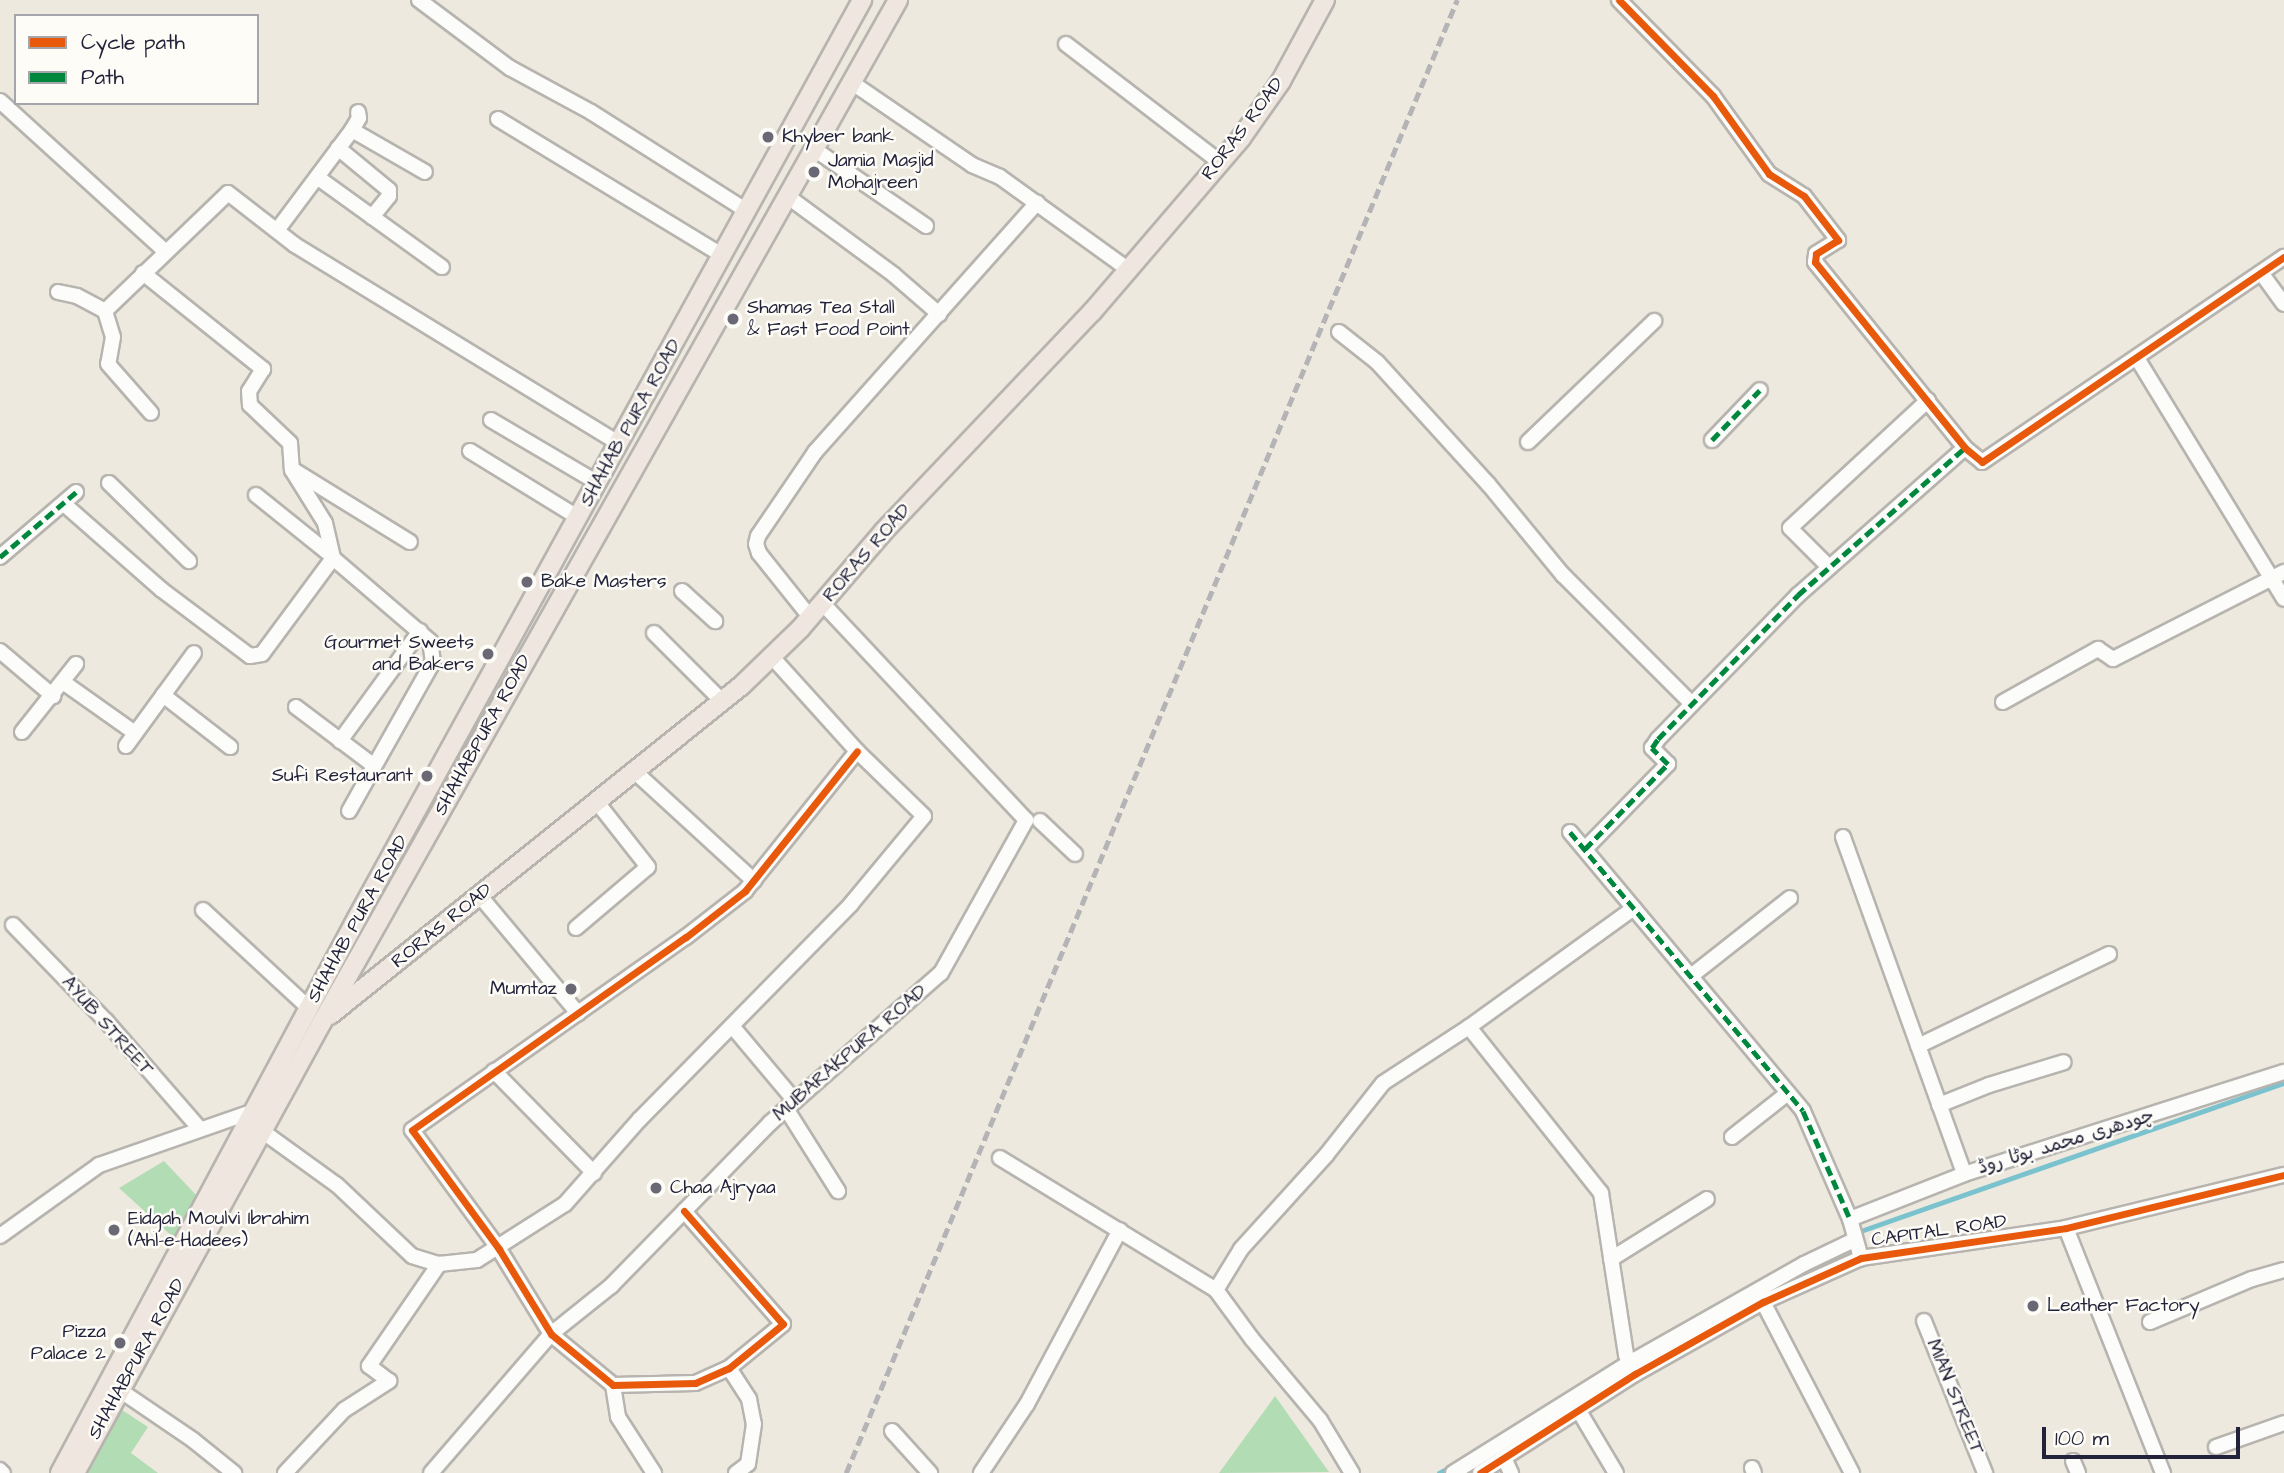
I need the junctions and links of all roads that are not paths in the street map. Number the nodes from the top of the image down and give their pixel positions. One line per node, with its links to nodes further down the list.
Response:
1 (419, 0): 19 (street)
2 (862, 0): 19 (main road, SHAHAB PURA ROAD)
3 (898, 0): 7 (main road, SHAHABPURA ROAD)
4 (1325, 0): 14 (main road, RORAS ROAD)
5 (1619, 0): 38 (street)
6 (1066, 44): 14 (street)
7 (851, 82): 13 (main road, SHAHABPURA ROAD); 18 (street)
8 (0, 101): 23 (street)
9 (358, 113): 11 (street)
10 (498, 119): 24 (street)
11 (352, 130): 12 (street); 15 (street)
12 (338, 148): 16 (street); 20 (street)
13 (814, 149): 17 (main road, SHAHABPURA ROAD); 21 (street)
14 (1220, 162): 27 (main road, RORAS ROAD)
15 (425, 172)
16 (317, 177): 20 (street); 22 (street)
17 (787, 196): 33 (street); 42 (main road, SHAHABPURA ROAD)
18 (1037, 203): 27 (street); 33 (street)
19 (747, 211): 24 (main road, SHAHAB PURA ROAD)
20 (372, 217): 26 (street)
21 (926, 226)
22 (278, 229): 23 (street); 45 (street)
23 (165, 251): 28 (street)
24 (723, 256): 41 (main road, SHAHAB PURA ROAD)
25 (2284, 257): 29 (street)
26 (442, 267)
27 (1129, 270): 65 (main road, RORAS ROAD)
28 (143, 273): 32 (street); 49 (street)
29 (2262, 274): 31 (street); 36 (street)
30 (58, 292): 32 (street)
31 (2284, 304)
32 (105, 311): 39 (street)
33 (939, 314): 66 (street)
34 (1654, 321): 44 (street)
35 (1339, 332): 79 (street)
36 (2137, 358): 46 (street); 62 (street)
37 (1760, 390): 43 (street)
38 (1927, 400): 46 (street); 61 (street)
39 (151, 412)
40 (491, 420): 52 (street)
41 (633, 420): 42 (main road); 45 (main road, SHAHAB PURA ROAD)
42 (656, 429): 50 (main road, SHAHABPURA ROAD)
43 (1712, 440)
44 (1528, 442)
45 (620, 443): 48 (main road, SHAHAB PURA ROAD)
46 (1965, 449): 61 (street)
47 (470, 451): 56 (street)
48 (611, 460): 50 (main road); 52 (main road, SHAHAB PURA ROAD)
49 (292, 470): 57 (street); 59 (street)
50 (631, 472): 107 (main road, SHAHABPURA ROAD)
51 (109, 483): 60 (street)
52 (598, 483): 56 (main road, SHAHAB PURA ROAD)
53 (76, 492): 55 (street)
54 (256, 495): 59 (street)
55 (64, 504): 58 (street); 59 (street)
56 (579, 518): 105 (main road, SHAHAB PURA ROAD)
57 (410, 542)
58 (0, 556)
59 (332, 557): 68 (street)
60 (189, 561)
61 (1829, 567): 79 (street)
62 (2279, 576): 64 (street); 78 (street)
63 (682, 591): 67 (street)
64 (2284, 599)
65 (822, 603): 66 (main road, RORAS ROAD); 115 (street, MUBARAKPURA ROAD)
66 (810, 617): 72 (main road, RORAS ROAD)
67 (715, 621)
68 (420, 631): 83 (street); 87 (street)
69 (654, 633): 77 (street)
70 (0, 651): 76 (street)
71 (194, 653): 75 (street)
72 (772, 657): 77 (main road, RORAS ROAD); 86 (street)
73 (76, 664): 74 (street)
74 (63, 681): 76 (street); 82 (street)
75 (163, 695): 82 (street); 85 (street)
76 (53, 696): 81 (street)
77 (722, 701): 88 (main road, RORAS ROAD)
78 (2003, 702)
79 (1692, 704): 94 (street)
80 (296, 707): 83 (street)
81 (22, 732)
82 (135, 733): 84 (street)
83 (341, 741): 87 (street)
84 (126, 746)
85 (230, 747)
86 (858, 751): 96 (street); 108 (street)
87 (373, 765): 90 (street)
88 (633, 770): 89 (main road, RORAS ROAD); 96 (street)
89 (596, 801): 97 (main road, RORAS ROAD); 102 (street)
90 (349, 811)
91 (1040, 821): 95 (street)
92 (1570, 832): 94 (street)
93 (1843, 837): 110 (street)
94 (1585, 849): 99 (street)
95 (1075, 854)
96 (754, 881): 106 (street)
97 (480, 896): 106 (street); 107 (main road, RORAS ROAD)
98 (1790, 898): 104 (street)
99 (1633, 908): 104 (street); 109 (street)
100 (203, 910): 105 (street)
101 (13, 925): 118 (street, AYUB STREET)
102 (576, 928)
103 (2109, 954): 110 (street)
104 (1691, 976): 114 (street)
105 (309, 1008): 117 (main road, SHAHAB PURA ROAD)
106 (578, 1013): 112 (street)
107 (322, 1022): 119 (main road, SHAHABPURA ROAD)
108 (732, 1026): 115 (street); 122 (street)
109 (1469, 1027): 135 (street); 138 (street)
110 (1918, 1046): 116 (street)
111 (2064, 1062): 116 (street)
112 (494, 1071): 122 (street); 133 (street)
113 (2284, 1072): 123 (street, چودھری محمد بوٹا روڈ)
114 (1788, 1093): 120 (street); 128 (street)
115 (791, 1105): 125 (street); 127 (street, MUBARAKPURA ROAD)
116 (1939, 1105): 123 (street)
117 (254, 1111): 118 (street); 152 (main road, SHAHAB PURA ROAD)
118 (200, 1129): 131 (street)
119 (262, 1131): 136 (street); 146 (main road, SHAHABPURA ROAD)
120 (1732, 1137)
121 (1000, 1158): 130 (street)
122 (594, 1173): 133 (street)
123 (1964, 1174): 128 (street, چودھری محمد بوٹا روڈ)
124 (2284, 1175): 129 (street, CAPITAL ROAD)
125 (838, 1191)
126 (1707, 1199): 135 (street)
127 (684, 1211): 142 (street, MUBARAKPURA ROAD); 144 (street)
128 (1850, 1219): 132 (street)
129 (2066, 1227): 134 (street, CAPITAL ROAD); 168 (street)
130 (1119, 1230): 138 (street); 160 (street)
131 (0, 1236)
132 (1854, 1240): 134 (street); 143 (street)
133 (499, 1249): 136 (street); 142 (street)
134 (1861, 1258): 139 (street, CAPITAL ROAD)
135 (1611, 1259): 143 (street)
136 (439, 1264): 155 (street)
137 (2284, 1270): 141 (street)
138 (1216, 1290): 161 (street)
139 (1763, 1302): 143 (street, CAPITAL ROAD); 166 (street)
140 (1924, 1321): 167 (street, MIAN STREET)
141 (2150, 1322)
142 (551, 1334): 145 (street); 156 (street, MUBARAKPURA ROAD)
143 (1630, 1364): 147 (street, CAPITAL ROAD); 162 (street)
144 (729, 1368): 145 (street); 158 (street)
145 (613, 1385): 157 (street)
146 (121, 1391): 153 (main road, SHAHABPURA ROAD); 154 (street)
147 (1579, 1410): 151 (street, CAPITAL ROAD); 165 (street)
148 (2284, 1423): 150 (street)
149 (892, 1431): 159 (street)
150 (2216, 1447)
151 (1504, 1458): 163 (street, CAPITAL ROAD); 164 (street)
152 (60, 1473)
153 (75, 1473)
154 (234, 1473)
155 (285, 1473)
156 (431, 1473)
157 (654, 1473)
158 (736, 1473)
159 (930, 1473)
160 (981, 1473)
161 (1352, 1473)
162 (1453, 1473)
163 (1480, 1473)
164 (1511, 1473)
165 (1616, 1473)
166 (1852, 1473)
167 (1985, 1473)
168 (2163, 1473)

